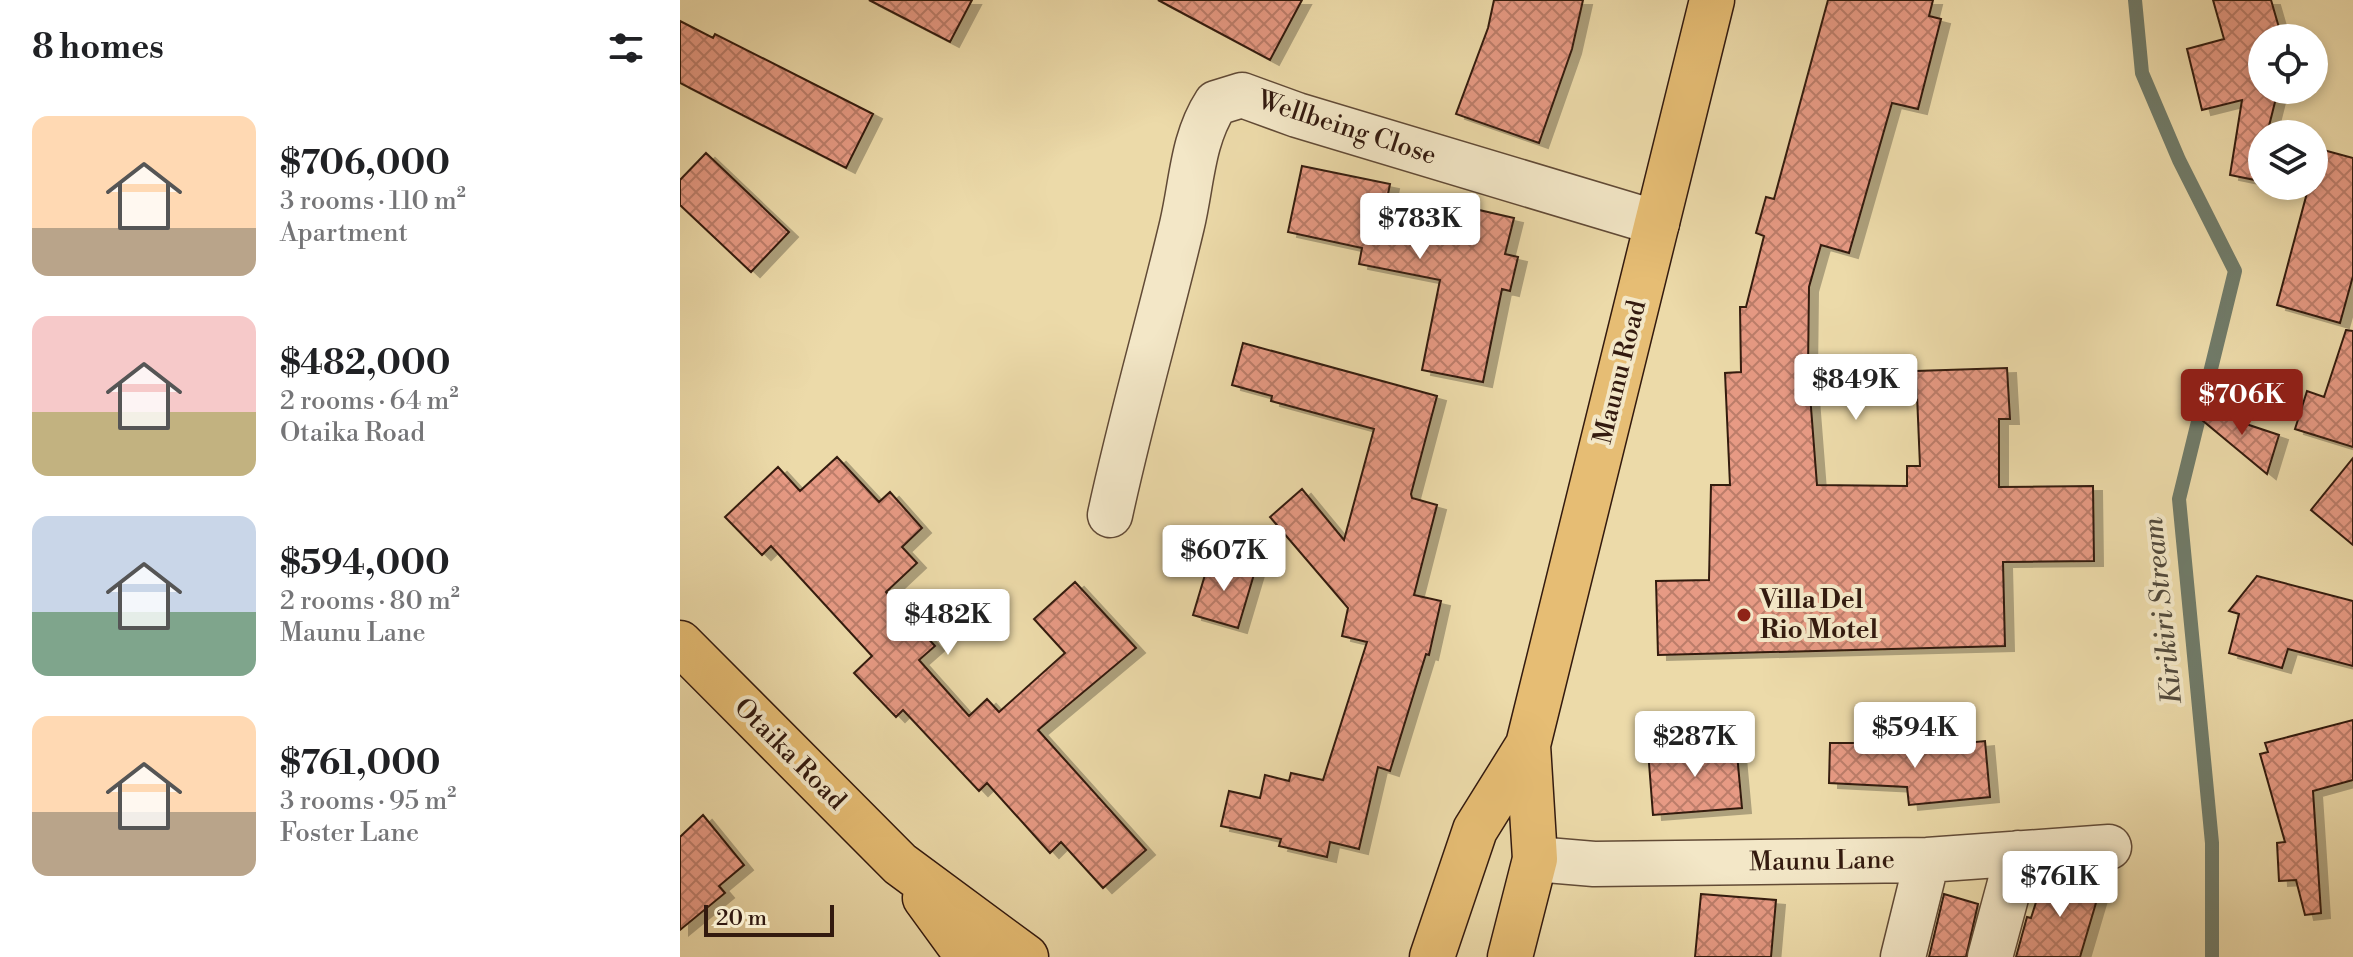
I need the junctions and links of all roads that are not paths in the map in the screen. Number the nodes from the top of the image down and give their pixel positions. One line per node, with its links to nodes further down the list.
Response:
1 (1712, 0): 2 (main road, Maunu Road)
2 (1657, 223): 3 (street, Wellbeing Close); 5 (main road, Maunu Road)
3 (1110, 515)
4 (680, 643): 10 (main road, Otaika Road)
5 (1528, 745): 8 (main road, Maunu Road); 13 (main road, Maunu Road)
6 (2109, 847): 7 (street, Maunu Lane)
7 (2018, 853): 9 (street, Maunu Lane); 16 (street)
8 (1535, 859): 9 (street, Maunu Lane); 14 (main road, Maunu Road)
9 (1927, 860): 15 (street)
10 (900, 864): 11 (main road, Otaika Road); 12 (main road, Otaika Road)
11 (968, 957)
12 (1026, 957)
13 (1432, 957)
14 (1510, 957)
15 (1903, 957)
16 (1990, 957)

